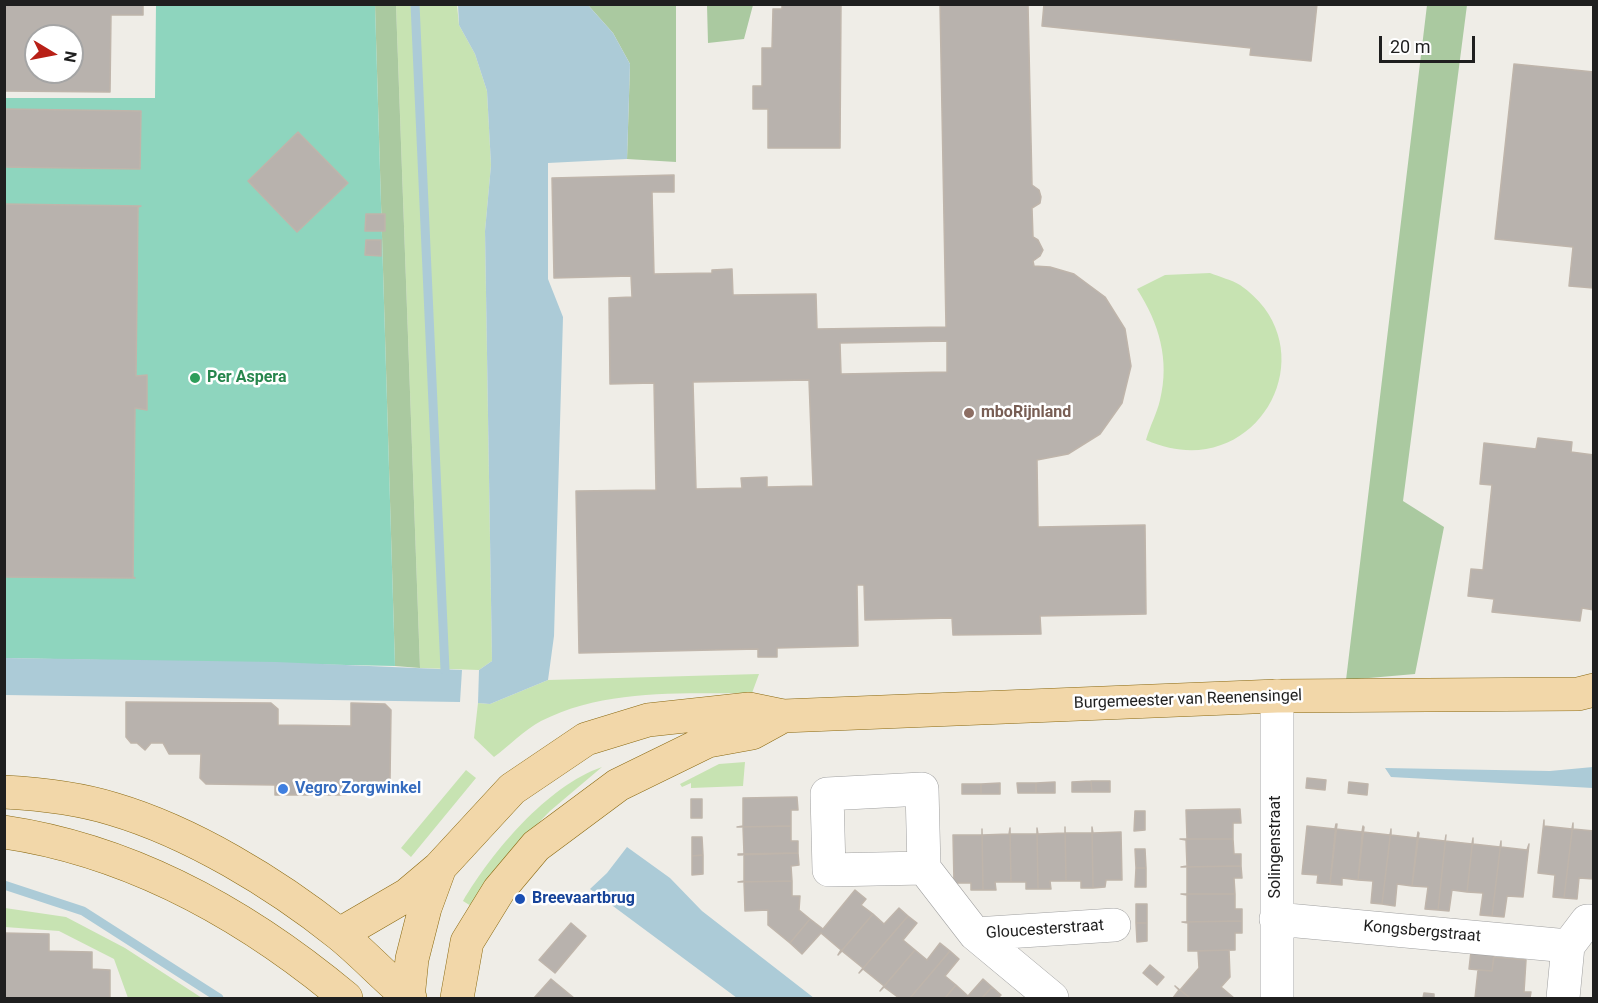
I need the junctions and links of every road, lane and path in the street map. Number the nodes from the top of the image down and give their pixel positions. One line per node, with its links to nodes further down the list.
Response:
1 (1593, 690): 2 (main road, Burgemeester van Reenensingel)
2 (1277, 696): 3 (main road, Burgemeester van Reenensingel); 8 (street, Solingenstraat)
3 (783, 716): 6 (main road, Burgemeester van Reenensingel); 16 (main road, Burgemeester van Reenensingel)
4 (4, 792): 11 (main road)
5 (4, 832): 15 (main road)
6 (440, 867): 11 (main road); 14 (main road, Burgemeester van Reenensingel)
7 (924, 867): 12 (street, Gloucesterstraat)
8 (1276, 919): 13 (street, Kongsbergstraat); 18 (street, Solingenstraat)
9 (1593, 921): 13 (street)
10 (1114, 925): 12 (street, Gloucesterstraat)
11 (340, 934): 14 (main road)
12 (975, 934): 17 (street, Gloucesterstraat)
13 (1568, 945): 19 (street)
14 (409, 998)
15 (346, 999)
16 (456, 999)
17 (1052, 999)
18 (1277, 999)
19 (1563, 999)

